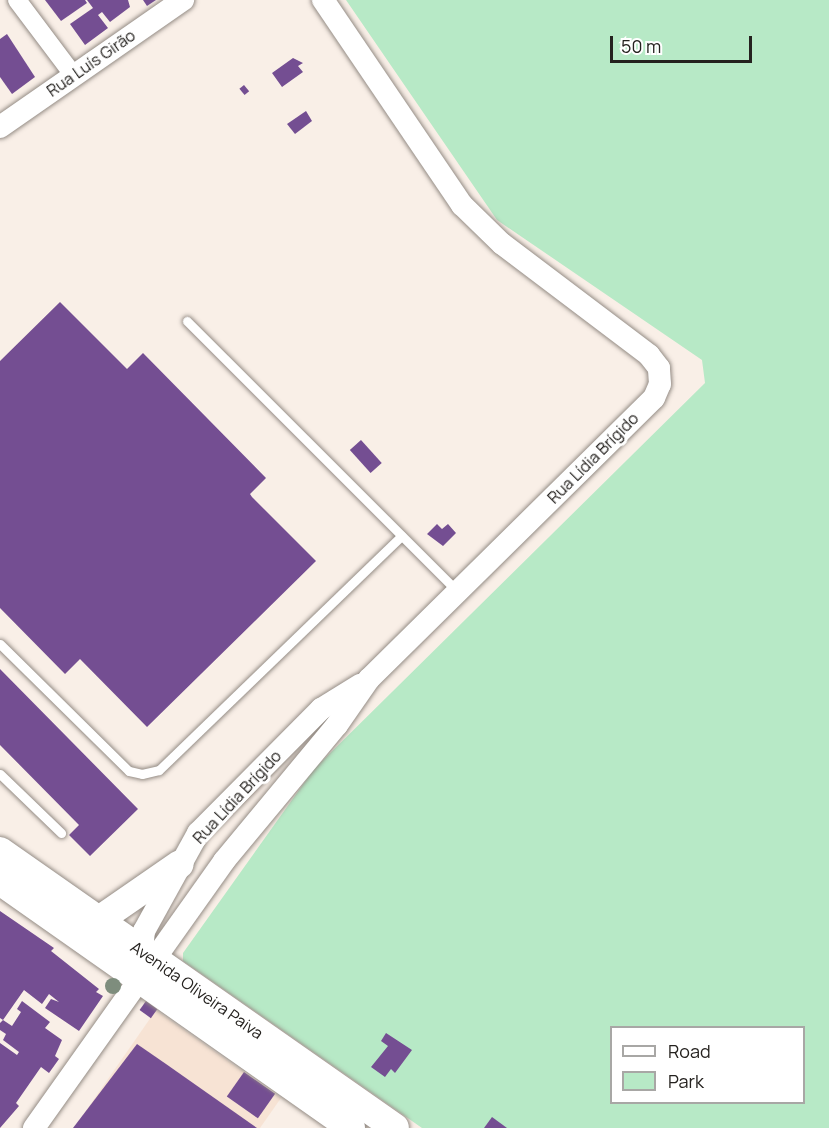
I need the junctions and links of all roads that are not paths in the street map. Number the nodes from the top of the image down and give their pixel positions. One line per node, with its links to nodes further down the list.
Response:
1 (17, 0): 4 (street)
2 (183, 0): 4 (street, Rua Luís Girão)
3 (323, 0): 8 (street, Rua Lídia Brígido)
4 (74, 76): 5 (street, Rua Luís Girão)
5 (0, 127)
6 (187, 321): 7 (lane)
7 (401, 536): 8 (lane); 9 (lane)
8 (458, 592): 10 (street, Rua Lídia Brígido)
9 (0, 644)
10 (369, 679): 13 (street, Rua Lídia Brígido); 15 (street, Rua Lídia Brígido)
11 (0, 774): 12 (lane)
12 (61, 833)
13 (198, 833): 15 (street); 16 (street, Rua Lídia Brígido)
14 (0, 851): 18 (main road, Avenida Oliveira Paiva)
15 (224, 861): 19 (street, Rua Lídia Brígido)
16 (180, 864): 18 (main road); 19 (street, Rua Lídia Brígido)
17 (0, 881): 19 (main road, Avenida Oliveira Paiva)
18 (99, 920): 19 (main road, Avenida Oliveira Paiva)
19 (145, 963): 20 (street, Rua Lídia Brígido); 21 (main road, Avenida Oliveira Paiva); 22 (main road, Avenida Oliveira Paiva)
20 (34, 1128)
21 (351, 1128)
22 (395, 1128)

